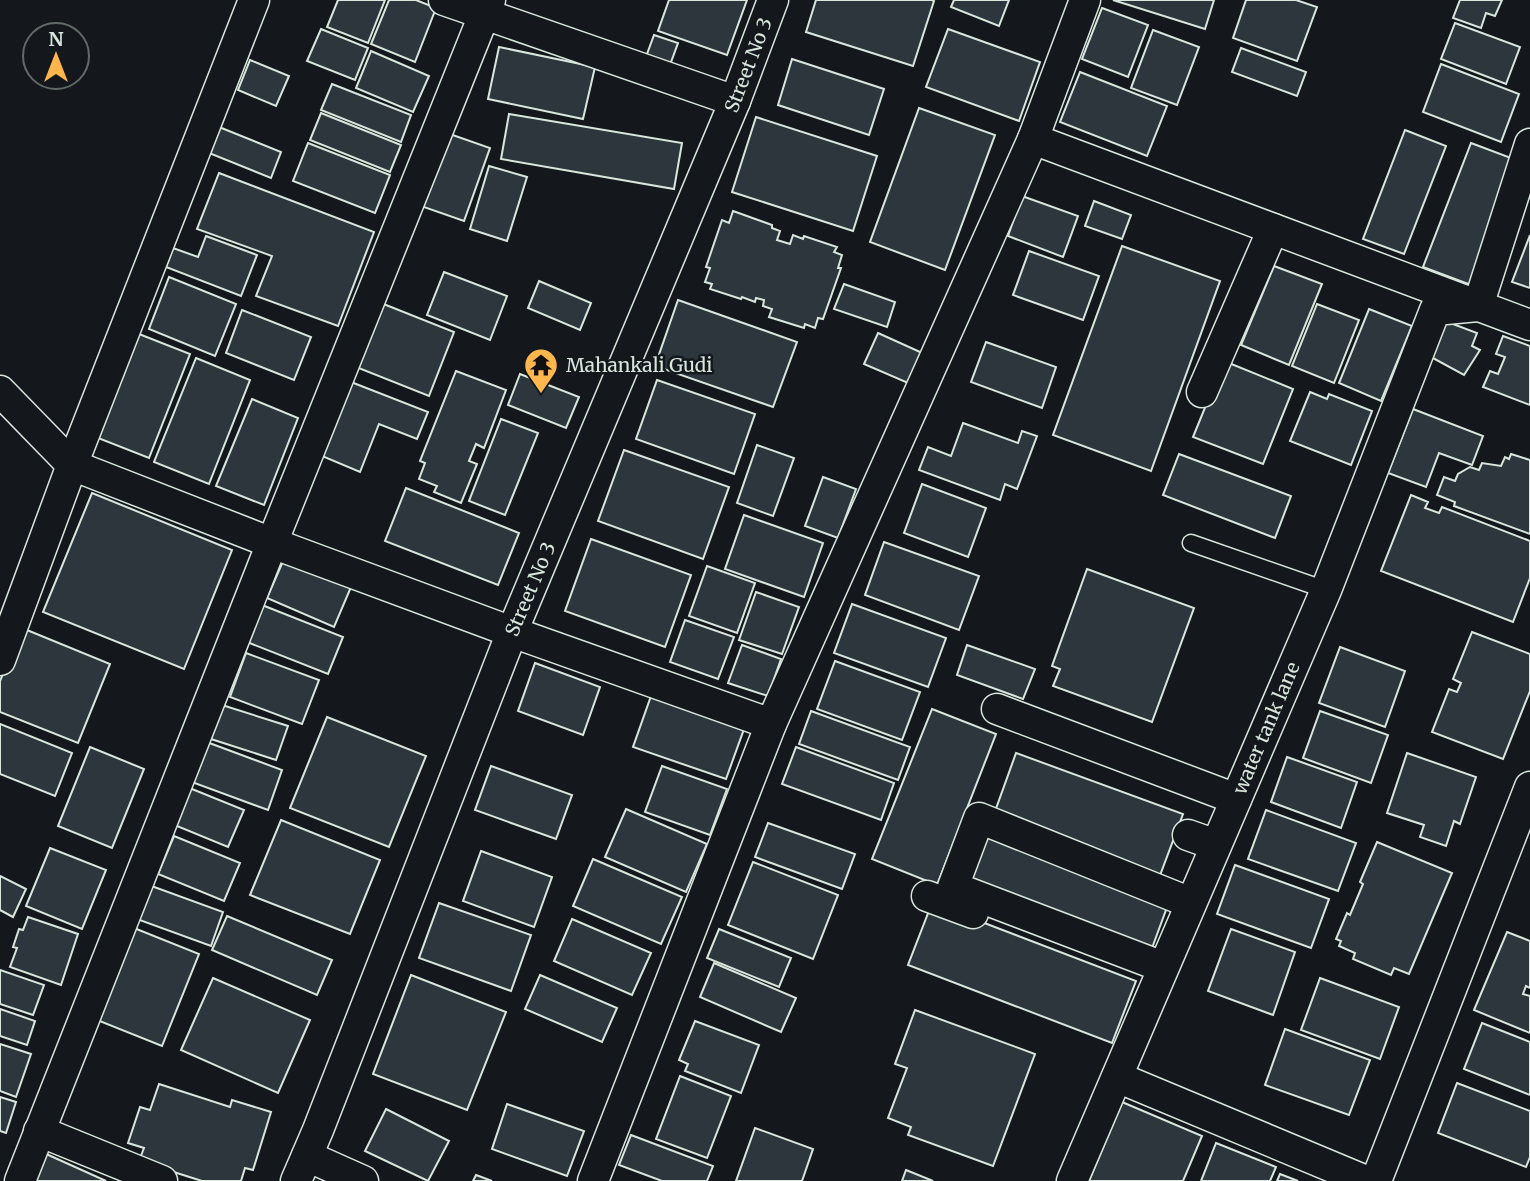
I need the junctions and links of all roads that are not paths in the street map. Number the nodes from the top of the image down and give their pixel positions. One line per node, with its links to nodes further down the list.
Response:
1 (254, 0): 14 (street)
2 (444, 0): 5 (street)
3 (773, 0): 6 (street, Street No 3)
4 (1085, 0): 7 (street)
5 (487, 7): 6 (street); 15 (street)
6 (735, 101): 18 (street, Street No 3)
7 (1032, 139): 9 (street); 21 (street)
8 (1530, 144): 10 (street)
9 (1273, 229): 10 (street); 13 (street)
10 (1478, 306): 11 (street); 17 (street, water tank lane)
11 (1530, 325)
12 (0, 391): 14 (street)
13 (1202, 392)
14 (72, 465): 15 (street); 19 (street)
15 (272, 543): 18 (street); 31 (street)
16 (1191, 543): 17 (lane)
17 (1326, 590): 24 (street, water tank lane)
18 (512, 632): 21 (street); 32 (street, Street No 3)
19 (0, 660)
20 (997, 709): 24 (street)
21 (771, 724): 36 (street)
22 (1530, 787): 39 (street)
23 (1197, 803): 24 (street)
24 (1233, 807): 26 (street, water tank lane)
25 (1188, 835): 26 (street)
26 (1216, 845): 28 (street, water tank lane)
27 (927, 896): 29 (street)
28 (1191, 903): 29 (street, water tank lane); 29 (street)
29 (1160, 975): 30 (street, water tank lane)
30 (1117, 1077): 37 (street, water tank lane); 38 (street)
31 (39, 1131): 33 (street); 34 (street)
32 (301, 1168): 35 (street)
33 (20, 1181)
34 (162, 1181)
35 (363, 1181)
36 (593, 1181)
37 (1072, 1181)
38 (1366, 1181)
39 (1377, 1181)

